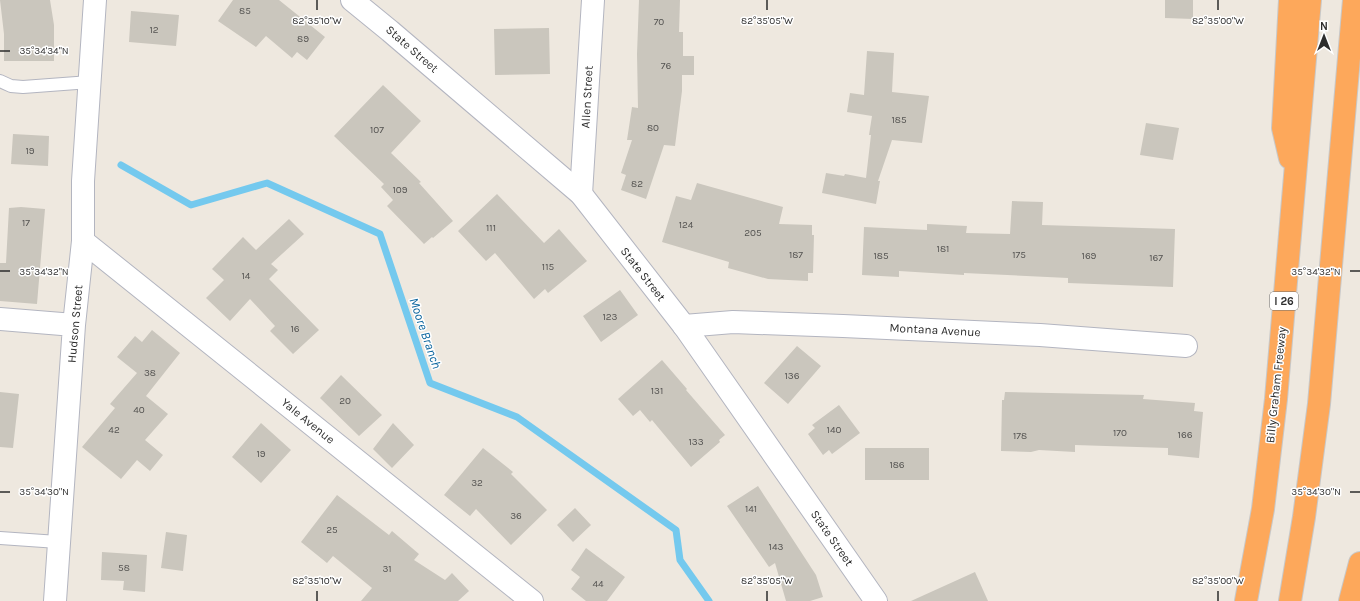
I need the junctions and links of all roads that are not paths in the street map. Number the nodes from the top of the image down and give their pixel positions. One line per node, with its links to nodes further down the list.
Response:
1 (95, 0): 8 (street, Hudson Street)
2 (352, 0): 10 (street, State Street)
3 (593, 0): 10 (street, Allen Street)
4 (1290, 0): 9 (highway)
5 (1310, 0): 9 (highway, Billy Graham Freeway / I 26)
6 (1354, 0): 23 (highway)
7 (0, 81): 8 (lane)
8 (90, 82): 11 (street, Hudson Street)
9 (1295, 175): 22 (highway, Billy Graham Freeway / I 26)
10 (581, 194): 14 (street, State Street)
11 (83, 241): 13 (street, Hudson Street); 20 (street, Yale Avenue)
12 (0, 319): 13 (street)
13 (74, 325): 17 (street, Hudson Street)
14 (684, 326): 15 (street, Montana Avenue); 21 (street, State Street)
15 (1186, 346)
16 (0, 538): 17 (lane)
17 (58, 542): 19 (street, Hudson Street)
18 (1360, 562): 24 (highway)
19 (55, 601)
20 (532, 601)
21 (876, 601)
22 (1246, 601)
23 (1290, 601)
24 (1350, 601)

